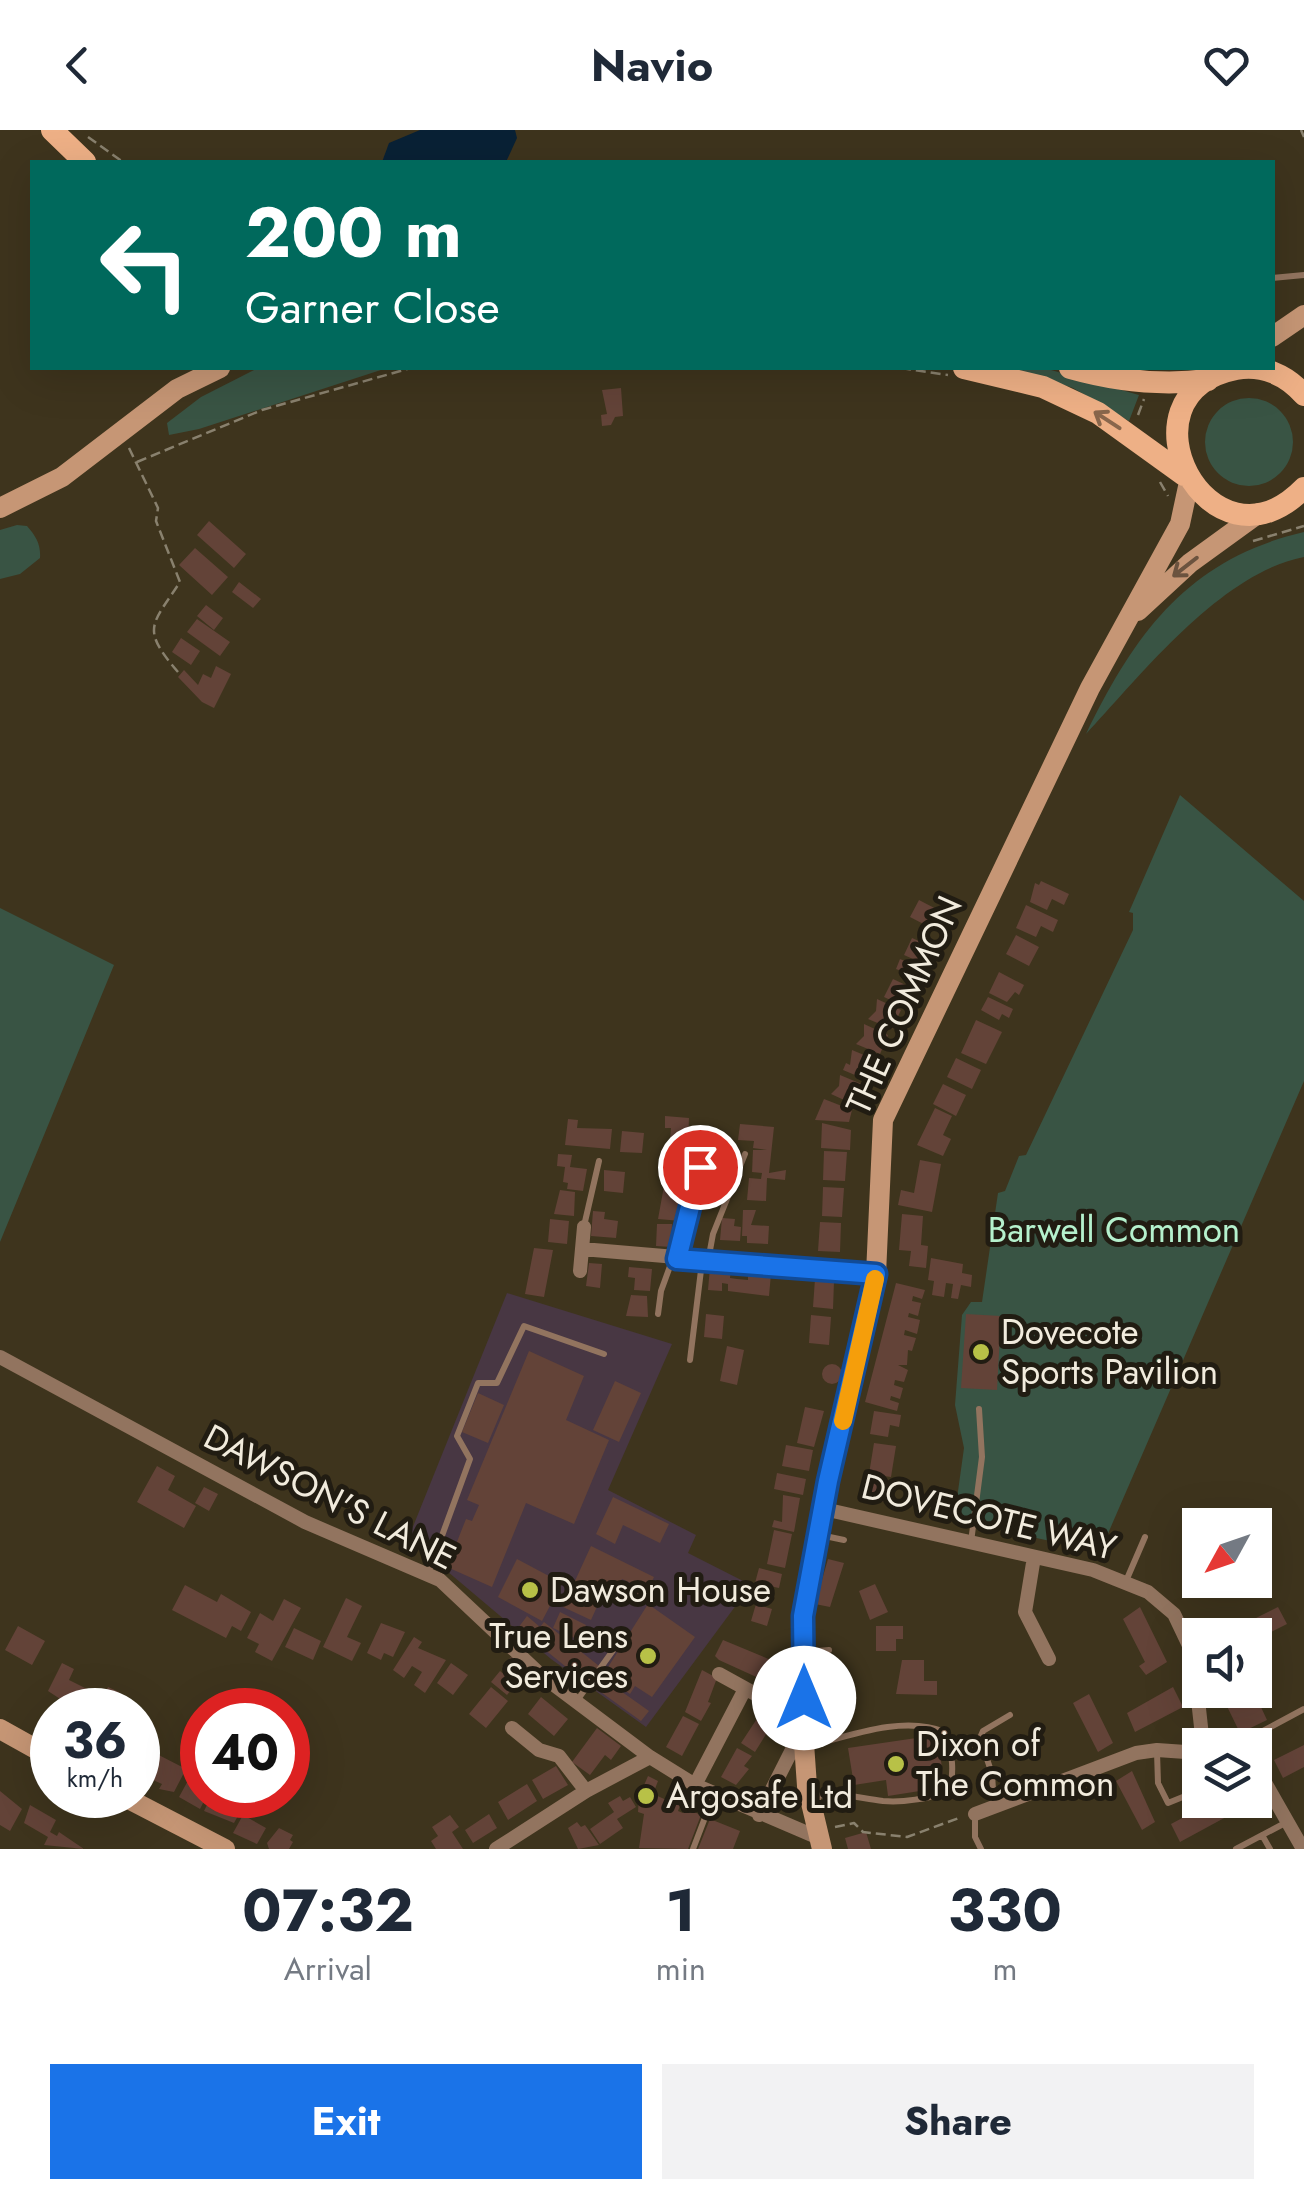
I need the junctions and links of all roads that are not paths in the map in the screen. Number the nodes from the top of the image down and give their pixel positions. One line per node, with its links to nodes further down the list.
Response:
1 (52, 130): 2 (main road)
2 (84, 160)
3 (1304, 275): 4 (lane)
4 (1275, 278)
5 (1304, 315): 6 (street)
6 (1275, 335)
7 (186, 370): 13 (street)
8 (216, 370): 13 (street)
9 (973, 370): 15 (main road, one-way to 9)
10 (1077, 370): 12 (main road)
11 (1264, 370): 14 (main road)
12 (1220, 374): 15 (main road)
13 (178, 389): 17 (street)
14 (1304, 395)
15 (1188, 480): 19 (main road); 20 (street, THE COMMON)
16 (1304, 488): 19 (main road)
17 (0, 508)
18 (1304, 508): 19 (main road)
19 (1269, 510): 20 (street, THE COMMON, one-way to 20)
20 (1121, 632): 29 (street, THE COMMON)
21 (704, 1145): 26 (lane)
22 (745, 1154): 27 (lane)
23 (600, 1161): 24 (lane)
24 (584, 1226): 25 (street)
25 (582, 1249): 26 (street); 28 (street)
26 (675, 1259): 27 (street); 30 (lane)
27 (705, 1261): 29 (street); 33 (lane)
28 (580, 1271)
29 (876, 1274): 35 (street, THE COMMON)
30 (658, 1314)
31 (604, 1354): 41 (lane)
32 (0, 1357): 41 (street, DAWSON'S LANE)
33 (690, 1360)
34 (979, 1409): 39 (lane)
35 (824, 1509): 36 (street, THE COMMON); 39 (street, DOVECOTE WAY)
36 (818, 1534): 38 (lane); 45 (street, THE COMMON)
37 (1145, 1537): 42 (lane)
38 (844, 1540)
39 (972, 1542): 40 (street, DOVECOTE WAY)
40 (1034, 1557): 42 (street, DOVECOTE WAY); 46 (street)
41 (428, 1575): 50 (street, DAWSON'S LANE)
42 (1126, 1581): 54 (street, DOVECOTE WAY)
43 (614, 1649): 50 (lane)
44 (829, 1650): 45 (lane)
45 (803, 1652): 57 (street, THE COMMON)
46 (1049, 1659)
47 (719, 1674): 48 (street)
48 (745, 1688): 49 (street); 62 (street)
49 (768, 1701)
50 (576, 1703): 61 (street, DAWSON'S LANE)
51 (1304, 1710): 55 (lane)
52 (1010, 1715): 68 (lane)
53 (512, 1728): 63 (street)
54 (1202, 1728)
55 (1269, 1728)
56 (0, 1729): 58 (street)
57 (804, 1738): 66 (street, THE COMMON); 66 (lane); 69 (street)
58 (30, 1746)
59 (1157, 1750): 60 (street); 67 (lane); 68 (street)
60 (1182, 1752)
61 (650, 1757): 62 (street, DAWSON'S LANE); 63 (street)
62 (695, 1785): 64 (street, DAWSON'S LANE)
63 (586, 1792): 76 (street)
64 (714, 1794): 69 (street, DAWSON'S LANE); 77 (lane)
65 (1272, 1794): 72 (street)
66 (810, 1797): 74 (street, THE COMMON)
67 (1182, 1797)
68 (994, 1806): 70 (street)
69 (759, 1814): 74 (street, DAWSON'S LANE)
70 (975, 1814): 78 (lane)
71 (160, 1815): 75 (street)
72 (1288, 1822): 73 (lane); 81 (street)
73 (1262, 1835): 79 (lane); 80 (lane)
74 (821, 1843)
75 (225, 1849)
76 (496, 1849)
77 (693, 1849)
78 (981, 1849)
79 (1236, 1849)
80 (1270, 1849)
81 (1303, 1849)

